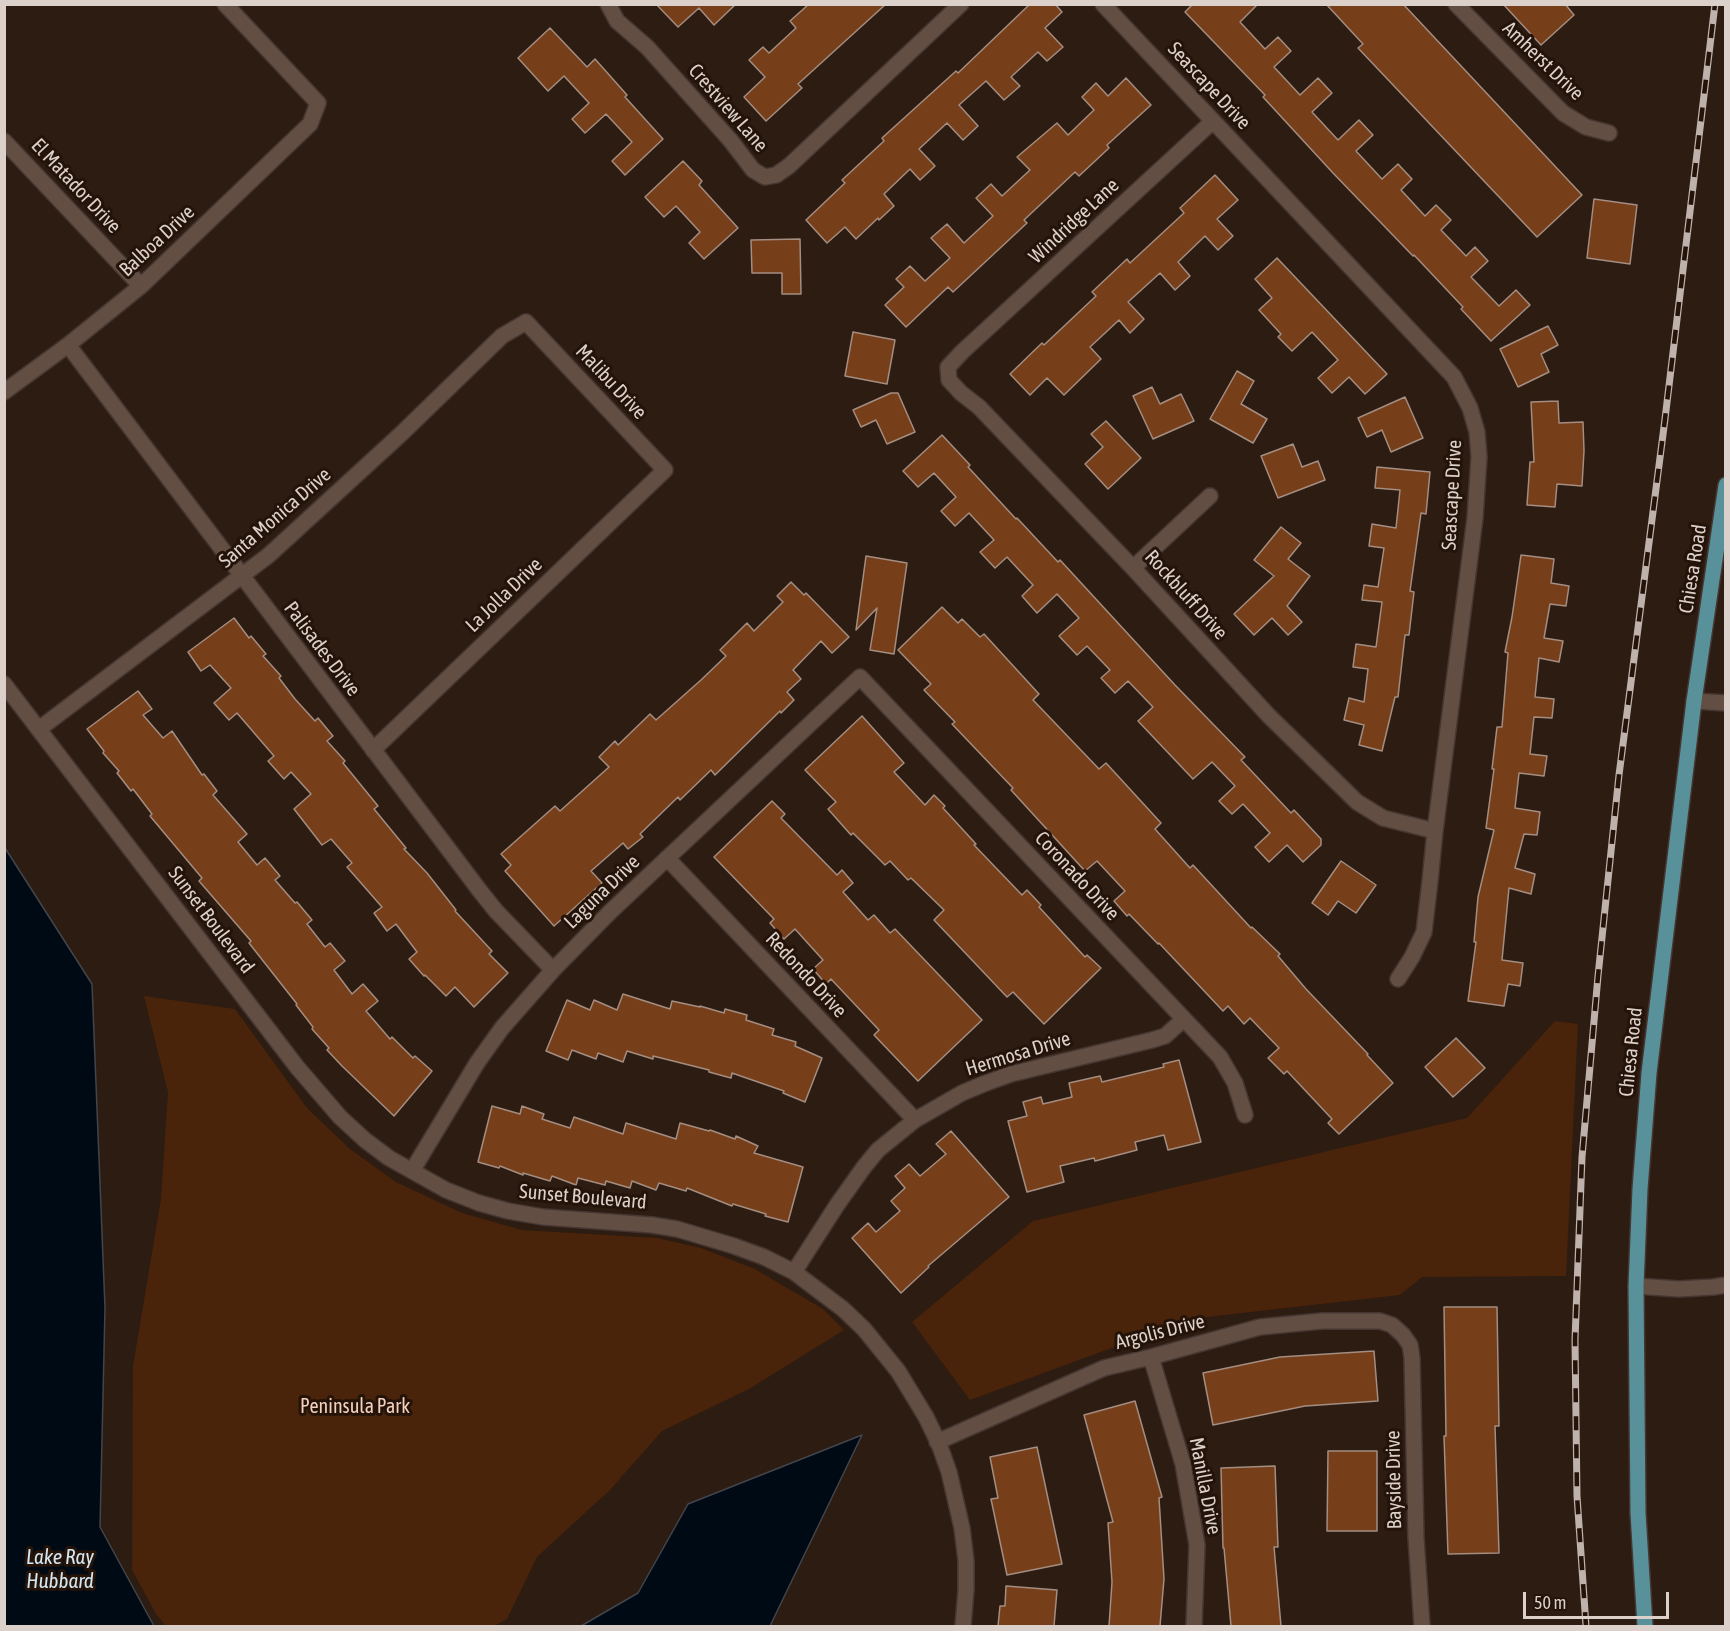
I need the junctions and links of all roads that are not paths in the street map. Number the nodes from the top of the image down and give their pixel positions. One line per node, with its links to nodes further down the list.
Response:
1 (225, 4): 9 (street, Balboa Drive)
2 (608, 4): 3 (street, Crestview Lane)
3 (961, 4)
4 (1103, 4): 6 (street, Seascape Drive)
5 (1456, 4): 7 (street, Amherst Drive)
6 (1213, 121): 12 (street, Windridge Lane); 25 (street, Seascape Drive)
7 (1610, 133)
8 (4, 141): 9 (street, El Matador Drive)
9 (141, 286): 11 (street, Balboa Drive)
10 (526, 322): 14 (street, Malibu Drive); 18 (street, Santa Monica Drive)
11 (68, 345): 13 (street, Balboa Drive); 18 (street, Palisades Drive)
12 (962, 351): 17 (street, Rockbluff Drive)
13 (4, 392)
14 (665, 470): 24 (street, La Jolla Drive)
15 (1725, 485): 21 (main road, Chiesa Road)
16 (1210, 496): 17 (street)
17 (1133, 568): 25 (street, Rockbluff Drive)
18 (241, 576): 23 (street, Santa Monica Drive); 24 (street, Palisades Drive)
19 (860, 677): 26 (street, Laguna Drive); 29 (street, Coronado Drive)
20 (4, 684): 23 (street, Sunset Boulevard)
21 (1694, 700): 22 (street); 35 (main road, Chiesa Road)
22 (1725, 703)
23 (39, 729): 32 (street, Sunset Boulevard)
24 (373, 750): 27 (street, Palisades Drive)
25 (1435, 831): 28 (street, Seascape Drive)
26 (667, 858): 27 (street, Laguna Drive); 31 (street, Redondo Drive)
27 (553, 970): 32 (street, Laguna Drive)
28 (1398, 980)
29 (1184, 1019): 30 (street, Coronado Drive); 31 (street, Hermosa Drive)
30 (1245, 1115)
31 (915, 1120): 33 (street, Hermosa Drive)
32 (412, 1171): 33 (street, Sunset Boulevard)
33 (794, 1272): 38 (street, Sunset Boulevard)
34 (1725, 1285): 35 (street)
35 (1636, 1286): 42 (main road, Chiesa Road)
36 (1402, 1335): 37 (street, Argolis Drive); 41 (street, Bayside Drive)
37 (1151, 1358): 38 (street, Argolis Drive); 40 (street, Manilla Drive)
38 (937, 1442): 39 (street, Sunset Boulevard)
39 (963, 1626)
40 (1194, 1626)
41 (1422, 1626)
42 (1645, 1626)

